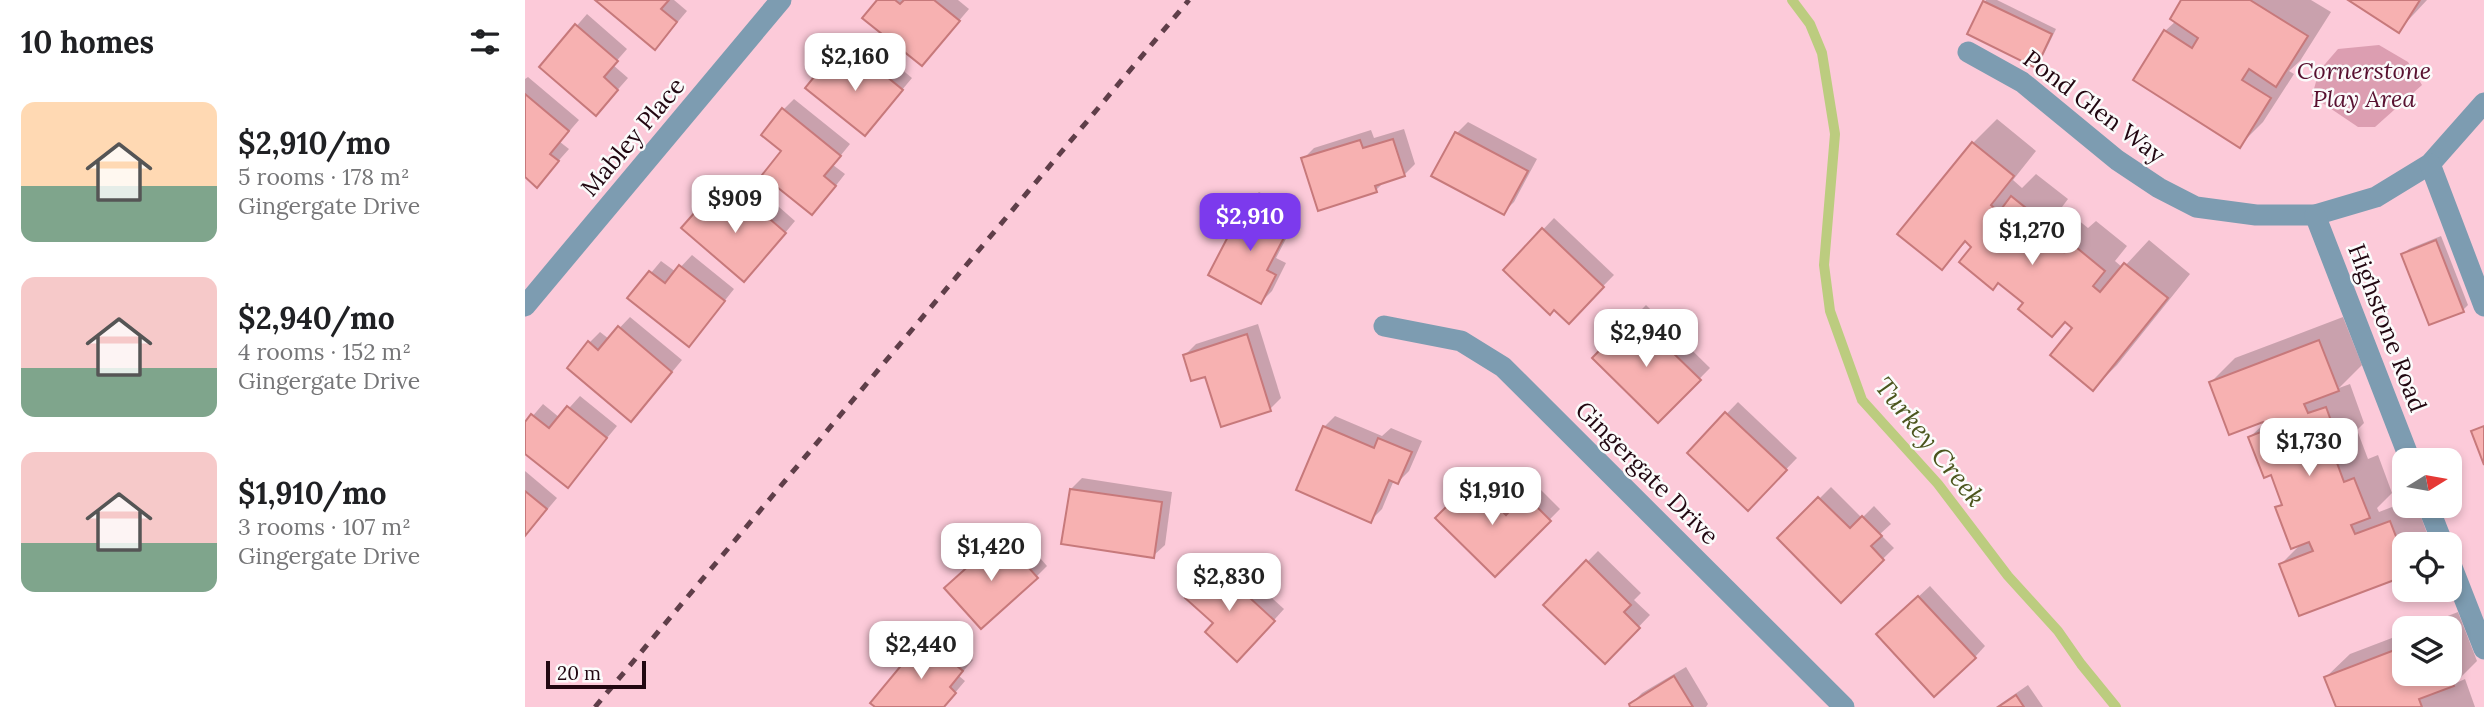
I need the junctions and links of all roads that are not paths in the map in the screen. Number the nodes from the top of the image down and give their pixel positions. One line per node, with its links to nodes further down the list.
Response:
1 (781, 0): 6 (street, Mabley Place)
2 (1968, 52): 5 (street, Pond Glen Way)
3 (2484, 103): 4 (street, Pond Glen Way)
4 (2430, 164): 5 (street, Pond Glen Way); 7 (street)
5 (2315, 215): 9 (street, Highstone Road)
6 (526, 302)
7 (2484, 306)
8 (1384, 326): 12 (street, Gingergate Drive)
9 (2405, 448)
10 (2462, 593): 11 (street)
11 (2484, 649)
12 (1844, 707)

